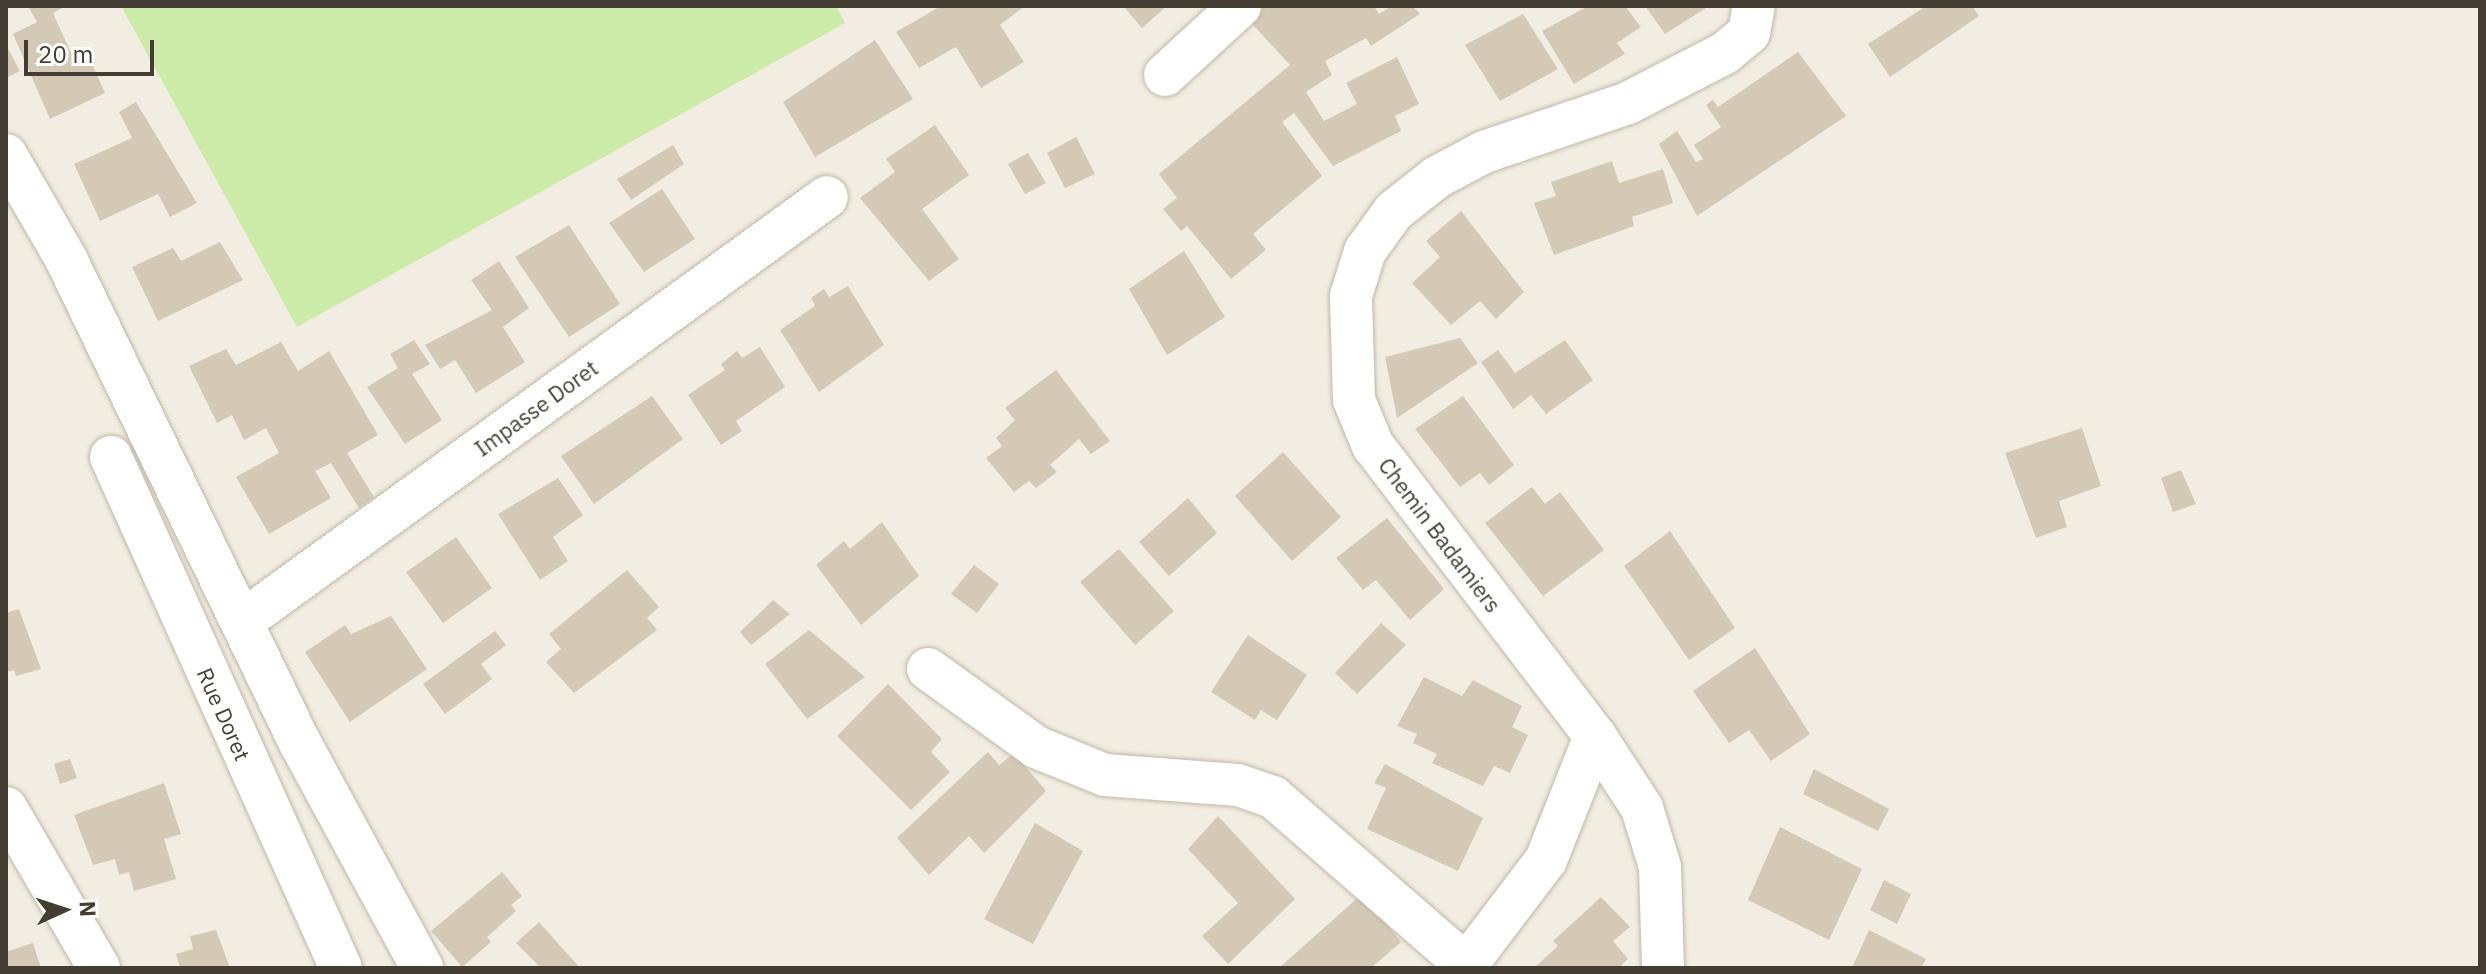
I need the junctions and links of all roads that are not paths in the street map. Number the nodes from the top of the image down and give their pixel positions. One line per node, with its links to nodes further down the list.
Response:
1 (1240, 6): 3 (street)
2 (1754, 6): 9 (street, Chemin Badamiers)
3 (1165, 75)
4 (6, 155): 7 (street)
5 (827, 197): 7 (street, Impasse Doret)
6 (111, 457): 13 (street, Rue Doret)
7 (244, 620): 14 (street)
8 (928, 669): 11 (street)
9 (1595, 736): 11 (street); 15 (street, Chemin Badamiers)
10 (6, 808): 12 (street)
11 (1465, 967)
12 (99, 968)
13 (341, 968)
14 (422, 968)
15 (1663, 968)

